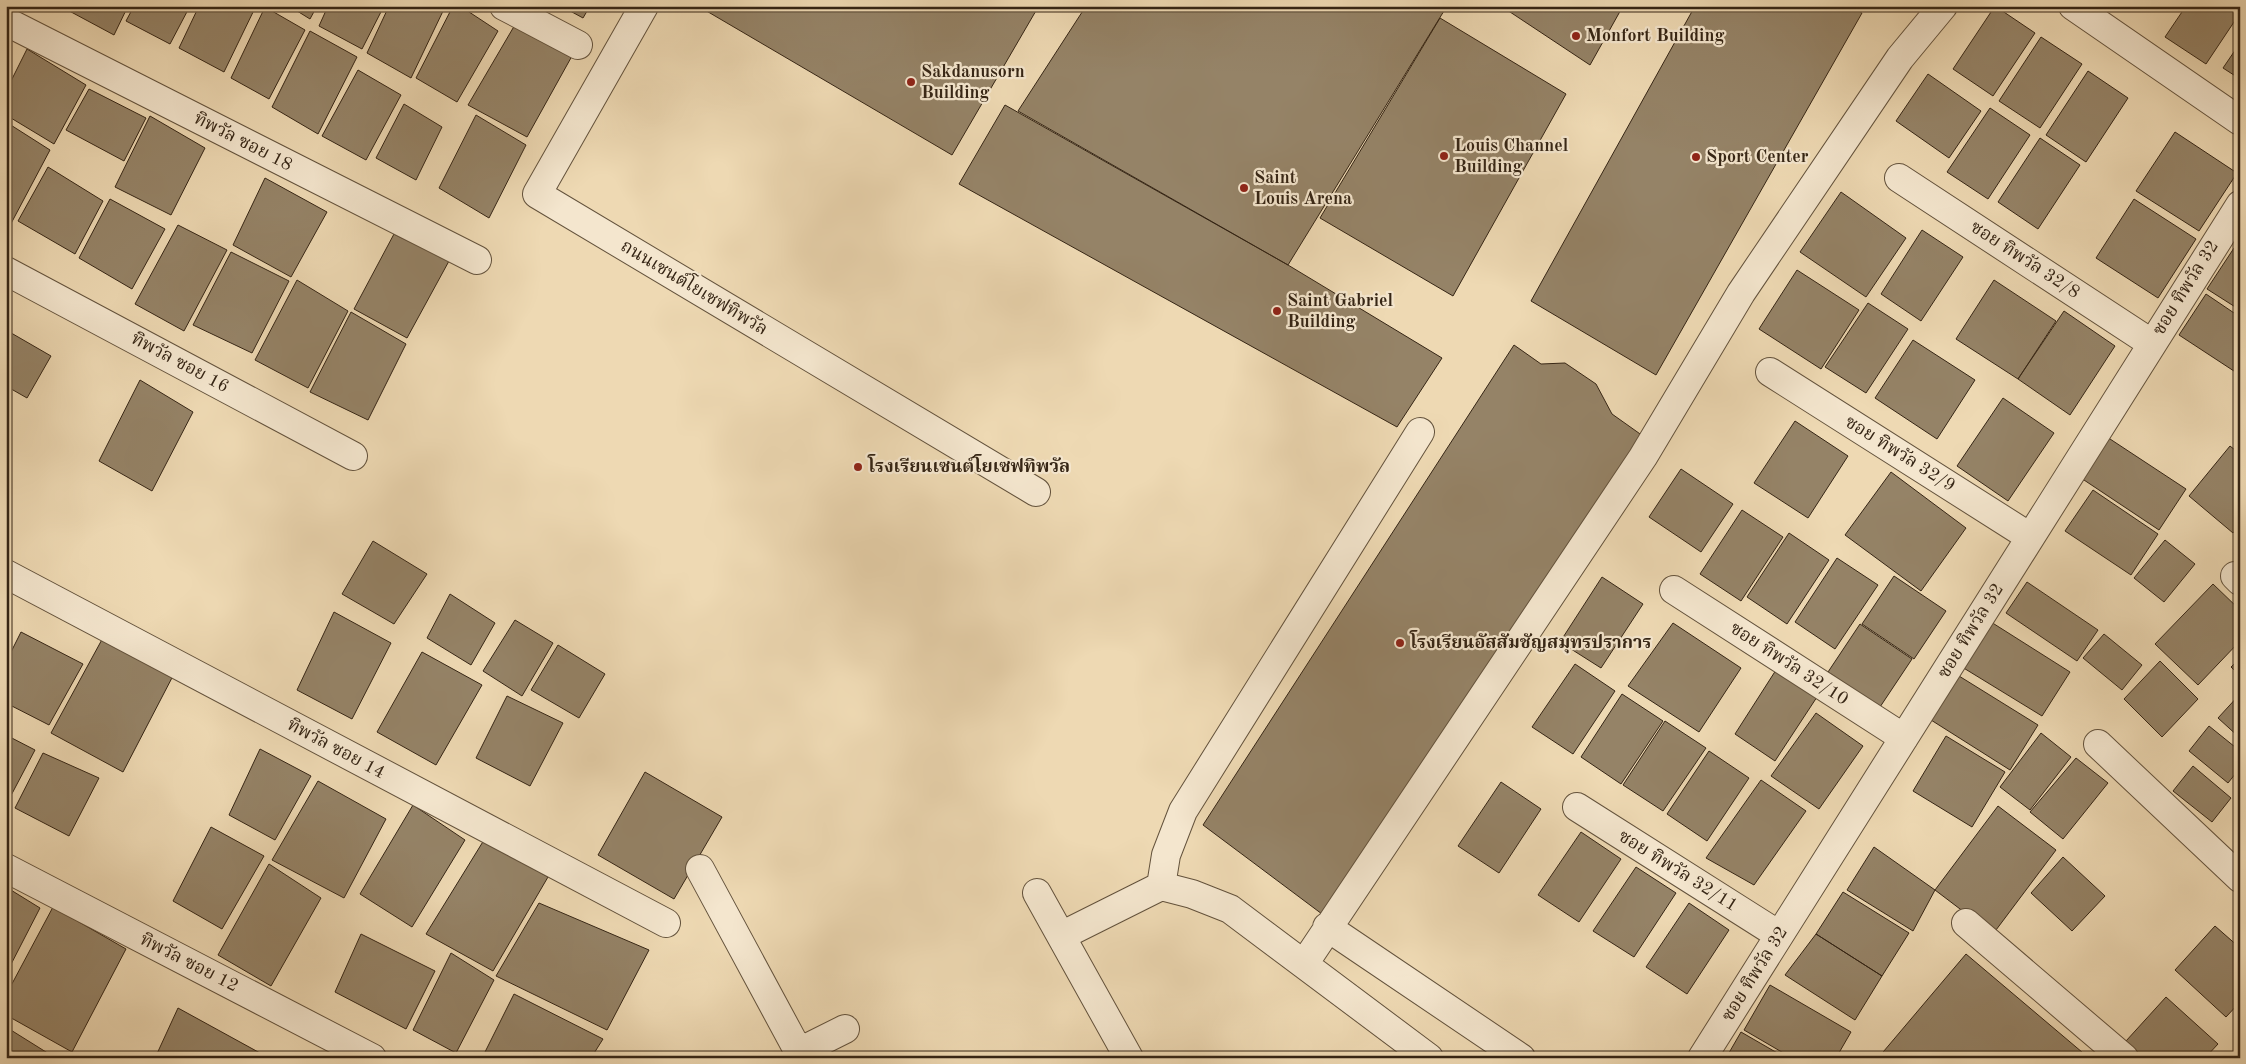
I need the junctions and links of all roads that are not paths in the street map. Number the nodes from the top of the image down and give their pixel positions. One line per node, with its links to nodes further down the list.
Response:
1 (504, 6): 6 (street)
2 (644, 6): 16 (street, ถนนเซนต์โยเซฟทิพวัล)
3 (1944, 6): 30 (street)
4 (2073, 6): 7 (street)
5 (11, 19): 10 (street, ทิพวัล ซอย 18)
6 (578, 45)
7 (2240, 121)
8 (1899, 178): 12 (street, ซอย ทิพวัล 32/8)
9 (2240, 205): 12 (street, ซอย ทิพวัล 32)
10 (477, 260)
11 (6, 271): 15 (street, ทิพวัล ซอย 16)
12 (2151, 343): 17 (street, ซอย ทิพวัล 32)
13 (1770, 372): 17 (street, ซอย ทิพวัล 32/9)
14 (1420, 432): 26 (street)
15 (354, 456)
16 (1036, 492)
17 (2030, 536): 20 (street, ซอย ทิพวัล 32)
18 (6, 574): 28 (street, ทิพวัล ซอย 14)
19 (1674, 590): 20 (street, ซอย ทิพวัล 32/10)
20 (1904, 738): 31 (street, ซอย ทิพวัล 32)
21 (2098, 744): 25 (street)
22 (1577, 807): 31 (street, ซอย ทิพวัล 32/11)
23 (6, 868): 36 (street, ทิพวัล ซอย 12)
24 (700, 869): 35 (street)
25 (2240, 878)
26 (1161, 886): 32 (street); 33 (street)
27 (1037, 893): 32 (street)
28 (666, 923)
29 (1966, 923): 41 (street)
30 (1327, 927): 33 (street); 39 (street)
31 (1779, 935): 40 (street, ซอย ทิพวัล 32)
32 (1061, 936): 37 (street)
33 (1304, 964): 38 (street)
34 (845, 1029): 35 (street)
35 (800, 1055)
36 (372, 1058)
37 (1129, 1058)
38 (1429, 1058)
39 (1521, 1058)
40 (1702, 1058)
41 (2124, 1058)

